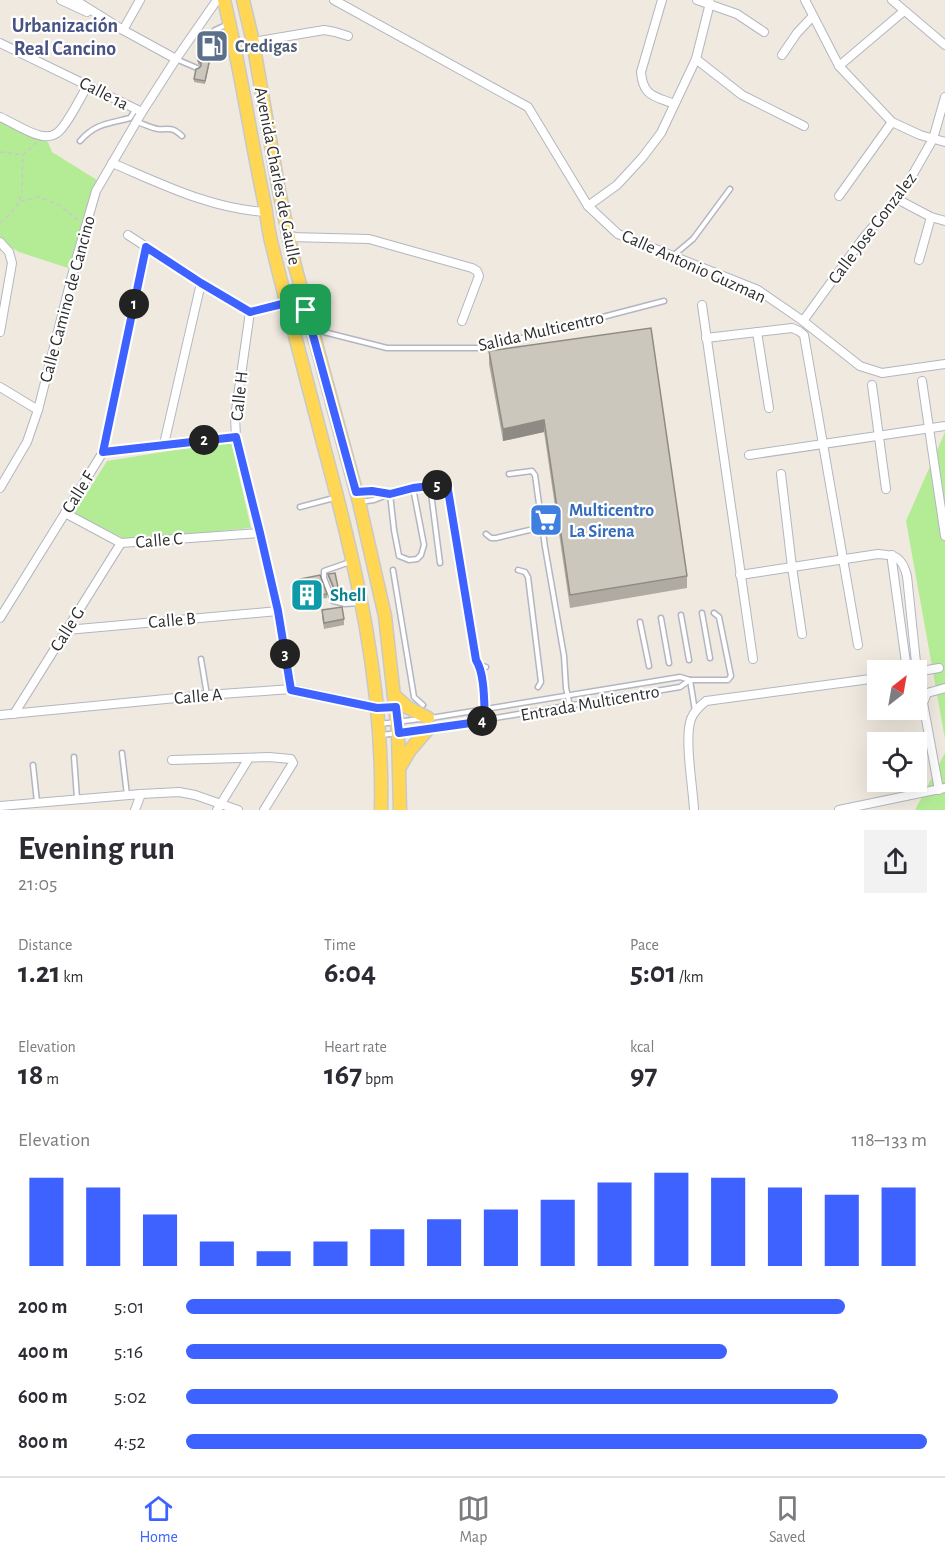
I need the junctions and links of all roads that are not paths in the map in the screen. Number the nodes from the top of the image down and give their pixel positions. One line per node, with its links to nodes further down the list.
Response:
1 (61, 0): 16 (street)
2 (75, 0): 16 (street)
3 (140, 0): 16 (street)
4 (218, 0): 24 (street, Calle Camino de Cancino)
5 (224, 0): 15 (main road, Avenida Charles de Gaulle)
6 (243, 0): 21 (main road, Avenida Charles de Gaulle)
7 (334, 0): 44 (street, Calle Antonio Guzman)
8 (662, 0): 30 (street)
9 (697, 0): 12 (street)
10 (805, 0): 14 (street)
11 (892, 0): 13 (street)
12 (710, 3): 17 (street); 25 (street)
13 (904, 11): 22 (street); 26 (street)
14 (813, 16): 23 (street); 26 (street)
15 (230, 24): 20 (lane); 45 (main road, Avenida Charles de Gaulle)
16 (123, 30): 24 (street)
17 (764, 32)
18 (348, 36): 21 (street)
19 (0, 42): 28 (street, Calle 1a)
20 (208, 42)
21 (253, 42): 49 (main road, Avenida Charles de Gaulle)
22 (945, 43)
23 (782, 55)
24 (176, 59): 27 (lane); 31 (street, Calle Camino de Cancino)
25 (696, 59): 30 (street); 35 (street)
26 (839, 66): 34 (street)
27 (197, 68)
28 (88, 85): 31 (street, Calle 1a); 32 (street)
29 (945, 97): 37 (street, Calle Jose Gonzalez)
30 (674, 104): 44 (street)
31 (139, 111): 33 (street, Calle Camino de Cancino); 38 (lane)
32 (0, 117)
33 (136, 122): 36 (lane); 40 (street, Calle Camino de Cancino)
34 (892, 122): 37 (street); 42 (street)
35 (804, 126)
36 (182, 136)
37 (933, 140): 39 (street); 43 (street, Calle Jose Gonzalez)
38 (80, 141)
39 (945, 142)
40 (112, 163): 45 (street); 74 (street, Calle Camino de Cancino)
41 (730, 189): 52 (lane)
42 (838, 196)
43 (897, 199): 46 (street); 62 (street, Calle Jose Gonzalez)
44 (588, 206): 52 (street, Calle Antonio Guzman)
45 (266, 212): 56 (main road, Avenida Charles de Gaulle)
46 (931, 217): 47 (street); 53 (street)
47 (945, 222)
48 (128, 235): 51 (street)
49 (289, 237): 58 (main road, Avenida Charles de Gaulle); 61 (street)
50 (0, 242): 60 (street)
51 (146, 247): 54 (street); 81 (street, Calle F)
52 (674, 255): 62 (street, Calle Antonio Guzman)
53 (919, 260)
54 (201, 283): 59 (street); 79 (street)
55 (664, 301): 63 (lane, Salida Multicentro)
56 (286, 303): 58 (main road); 59 (street); 66 (main road, Avenida Charles de Gaulle)
57 (702, 305): 67 (street)
58 (306, 310): 63 (main road, Avenida Charles de Gaulle)
59 (250, 312): 78 (street, Calle H)
60 (2, 315): 64 (street)
61 (462, 321)
62 (803, 321): 69 (street, Calle Antonio Guzman)
63 (311, 329): 68 (main road, Avenida Charles de Gaulle)
64 (0, 332)
65 (757, 332): 67 (street); 73 (street); 80 (street)
66 (295, 334): 68 (main road); 90 (main road, Avenida Charles de Gaulle)
67 (706, 338): 106 (street)
68 (316, 348): 91 (main road, Avenida Charles de Gaulle)
69 (945, 364)
70 (922, 381): 76 (street)
71 (872, 385): 77 (street)
72 (0, 387): 74 (street)
73 (769, 408)
74 (38, 410): 86 (street, Calle Camino de Cancino)
75 (945, 426): 76 (street)
76 (930, 429): 77 (street); 97 (street)
77 (879, 436): 80 (street); 88 (street)
78 (236, 437): 79 (street); 95 (street, Calle H)
79 (165, 444): 81 (street)
80 (822, 444): 82 (street); 100 (street)
81 (103, 452): 93 (street, Calle F)
82 (749, 455)
83 (508, 474): 94 (lane)
84 (781, 474): 103 (street)
85 (430, 485): 87 (lane); 102 (lane); 125 (lane)
86 (0, 488)
87 (413, 488): 89 (lane); 89 (lane)
88 (886, 489)
89 (390, 494): 91 (lane); 91 (lane)
90 (338, 497): 92 (lane); 101 (main road, Avenida Charles de Gaulle)
91 (358, 497): 137 (main road, Avenida Charles de Gaulle)
92 (300, 507)
93 (65, 513): 98 (street, Calle C); 112 (street, Calle F)
94 (542, 527): 96 (lane); 136 (lane)
95 (260, 533): 98 (street, Calle C); 108 (street, Calle H)
96 (486, 534)
97 (945, 536)
98 (121, 543): 115 (street, Calle G)
99 (892, 555): 100 (street); 122 (street); 123 (street)
100 (843, 559): 103 (street); 117 (street)
101 (353, 561): 107 (main road, Avenida Charles de Gaulle); 107 (lane)
102 (440, 563)
103 (792, 567): 106 (street); 116 (street)
104 (393, 570): 138 (lane)
105 (518, 570): 132 (lane)
106 (740, 575): 120 (street)
107 (362, 603): 140 (main road, Avenida Charles de Gaulle)
108 (278, 611): 115 (street, Calle B); 134 (street, Calle H)
109 (702, 613): 119 (lane)
110 (714, 613): 131 (lane, Entrada Multicentro)
111 (681, 615): 121 (lane)
112 (0, 618)
113 (661, 618): 124 (lane)
114 (640, 622): 126 (lane)
115 (67, 630): 143 (street, Calle G)
116 (802, 634)
117 (858, 645)
118 (201, 658): 135 (lane)
119 (710, 658)
120 (753, 659)
121 (689, 660)
122 (906, 660)
123 (916, 660)
124 (669, 663)
125 (480, 665): 127 (lane); 141 (lane)
126 (649, 666)
127 (486, 667)
128 (939, 668): 129 (street)
129 (927, 670)
130 (867, 679): 142 (street)
131 (690, 680): 136 (lane, Entrada Multicentro); 139 (lane, Entrada Multicentro); 142 (lane)
132 (538, 687)
133 (945, 688): 155 (street)
134 (291, 690): 135 (street, Calle A); 140 (street, Calle A)
135 (207, 695): 143 (street, Calle A)
136 (568, 696): 139 (lane); 141 (lane, Entrada Multicentro)
137 (395, 701): 140 (street, Calle A); 146 (main road); 147 (main road, Avenida Charles de Gaulle)
138 (423, 705)
139 (570, 706): 145 (lane, Entrada Multicentro)
140 (377, 708): 148 (main road, Avenida Charles de Gaulle)
141 (485, 710): 145 (lane); 146 (lane, Entrada Multicentro)
142 (695, 711): 167 (street)
143 (14, 714): 144 (street, Calle A)
144 (0, 715)
145 (485, 721): 146 (lane, Entrada Multicentro)
146 (428, 723): 147 (lane, Entrada Multicentro); 147 (lane, Entrada Multicentro); 154 (main road)
147 (398, 728): 148 (lane, Entrada Multicentro); 148 (lane, Entrada Multicentro); 154 (main road, Avenida Charles de Gaulle)
148 (380, 730): 165 (main road, Avenida Charles de Gaulle)
149 (122, 753): 157 (lane)
150 (74, 757): 158 (lane)
151 (249, 758): 152 (street); 161 (street); 164 (street)
152 (172, 760)
153 (33, 765): 159 (lane)
154 (400, 768): 166 (main road, Avenida Charles de Gaulle)
155 (942, 789): 168 (street)
156 (141, 794): 157 (street); 161 (street); 162 (street)
157 (127, 795): 158 (street)
158 (77, 799): 159 (street)
159 (37, 803): 160 (street)
160 (0, 806)
161 (219, 807): 163 (street)
162 (135, 810)
163 (238, 810)
164 (264, 810)
165 (381, 810)
166 (400, 810)
167 (694, 810)
168 (839, 810)

